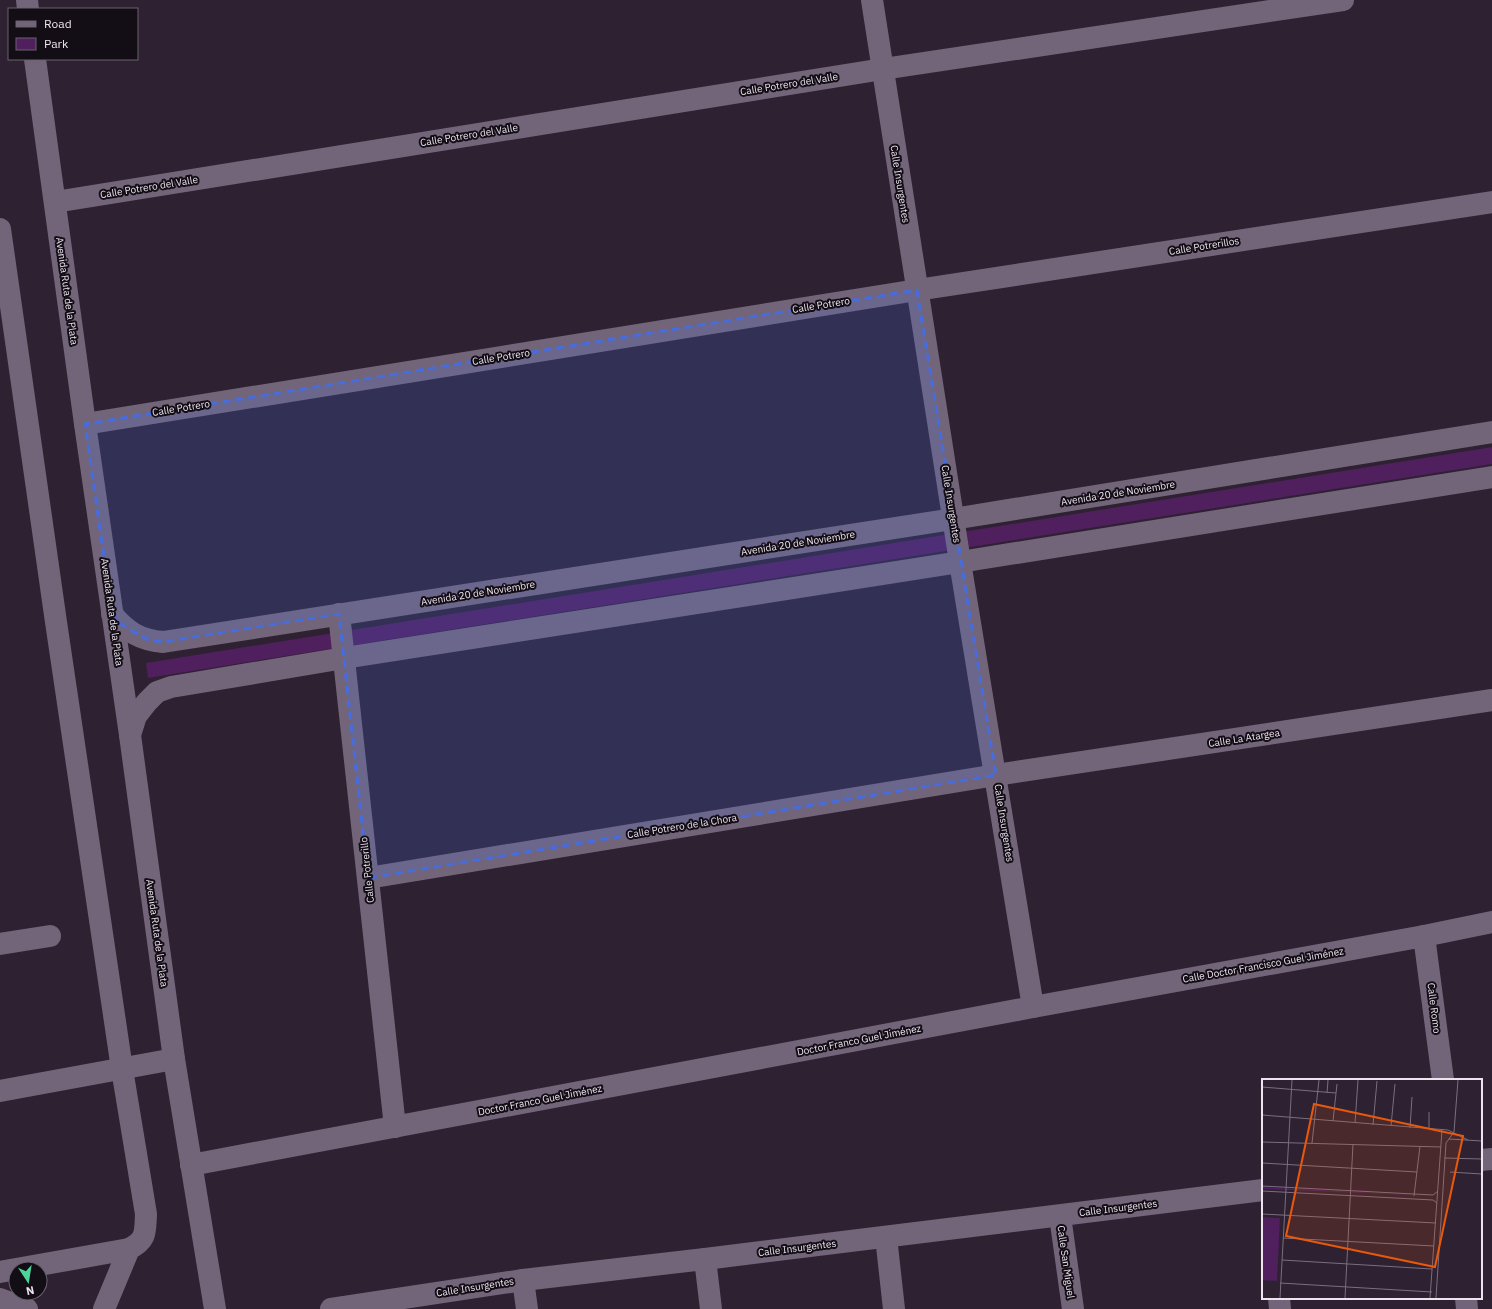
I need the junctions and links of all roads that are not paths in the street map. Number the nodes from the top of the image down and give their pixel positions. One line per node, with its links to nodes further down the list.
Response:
1 (872, 0): 4 (street, Calle Insurgentes)
2 (1343, 0): 4 (street, Calle Potrero del Valle)
3 (35, 60): 5 (street, Avenida Ruta de la Plata)
4 (883, 69): 5 (street, Calle Potrero del Valle); 8 (street, Calle Insurgentes)
5 (55, 202): 9 (street, Avenida Ruta de la Plata)
6 (1492, 202): 8 (street, Calle Potrerillos)
7 (0, 229): 27 (street)
8 (917, 290): 9 (street, Calle Potrero); 12 (street, Calle Insurgentes)
9 (85, 424): 14 (street, Avenida Ruta de la Plata)
10 (1492, 432): 12 (street, Avenida 20 de Noviembre)
11 (1492, 477): 13 (street)
12 (953, 519): 13 (street, Calle Insurgentes); 15 (street, Avenida 20 de Noviembre)
13 (960, 562): 16 (street); 19 (street, Calle Insurgentes)
14 (112, 614): 15 (street, Avenida 20 de Noviembre); 18 (street, Avenida Ruta de la Plata)
15 (339, 614): 16 (street, Calle Potrerillo)
16 (344, 658): 18 (street); 20 (street, Calle Potrerillo)
17 (1492, 700): 19 (street, Calle La Atargea)
18 (130, 735): 26 (street, Avenida Ruta de la Plata)
19 (996, 775): 20 (street, Calle Potrero de la Chora); 25 (street, Calle Insurgentes)
20 (368, 878): 30 (street, Calle Potrerillo)
21 (1492, 922): 23 (street, Calle Doctor Francisco Guel Jiménez)
22 (50, 936): 24 (street)
23 (1424, 936): 25 (street, Calle Doctor Francisco Guel Jiménez); 28 (street, Calle Romo)
24 (0, 944)
25 (1033, 1007): 30 (street, Doctor Franco Guel Jiménez)
26 (174, 1059): 27 (street); 33 (street, Avenida Ruta de la Plata)
27 (122, 1069): 29 (street); 37 (street)
28 (1443, 1079)
29 (0, 1091)
30 (395, 1127): 33 (street, Doctor Franco Guel Jiménez)
31 (1492, 1159): 32 (street)
32 (1482, 1160)
33 (191, 1165): 47 (street)
34 (1262, 1190): 35 (street, Calle Insurgentes)
35 (1060, 1216): 36 (street, Calle Insurgentes); 51 (street, Calle San Miguel)
36 (886, 1237): 38 (street, Calle Insurgentes); 50 (street)
37 (129, 1249): 39 (street); 46 (street)
38 (705, 1259): 40 (street, Calle Insurgentes); 49 (street)
39 (0, 1272)
40 (523, 1280): 44 (street, Calle Insurgentes); 48 (street)
41 (0, 1299): 45 (street)
42 (1279, 1299): 52 (street)
43 (1466, 1299): 53 (street)
44 (339, 1308)
45 (27, 1309)
46 (104, 1309)
47 (215, 1309)
48 (527, 1309)
49 (711, 1309)
50 (894, 1309)
51 (1073, 1309)
52 (1280, 1309)
53 (1467, 1309)

